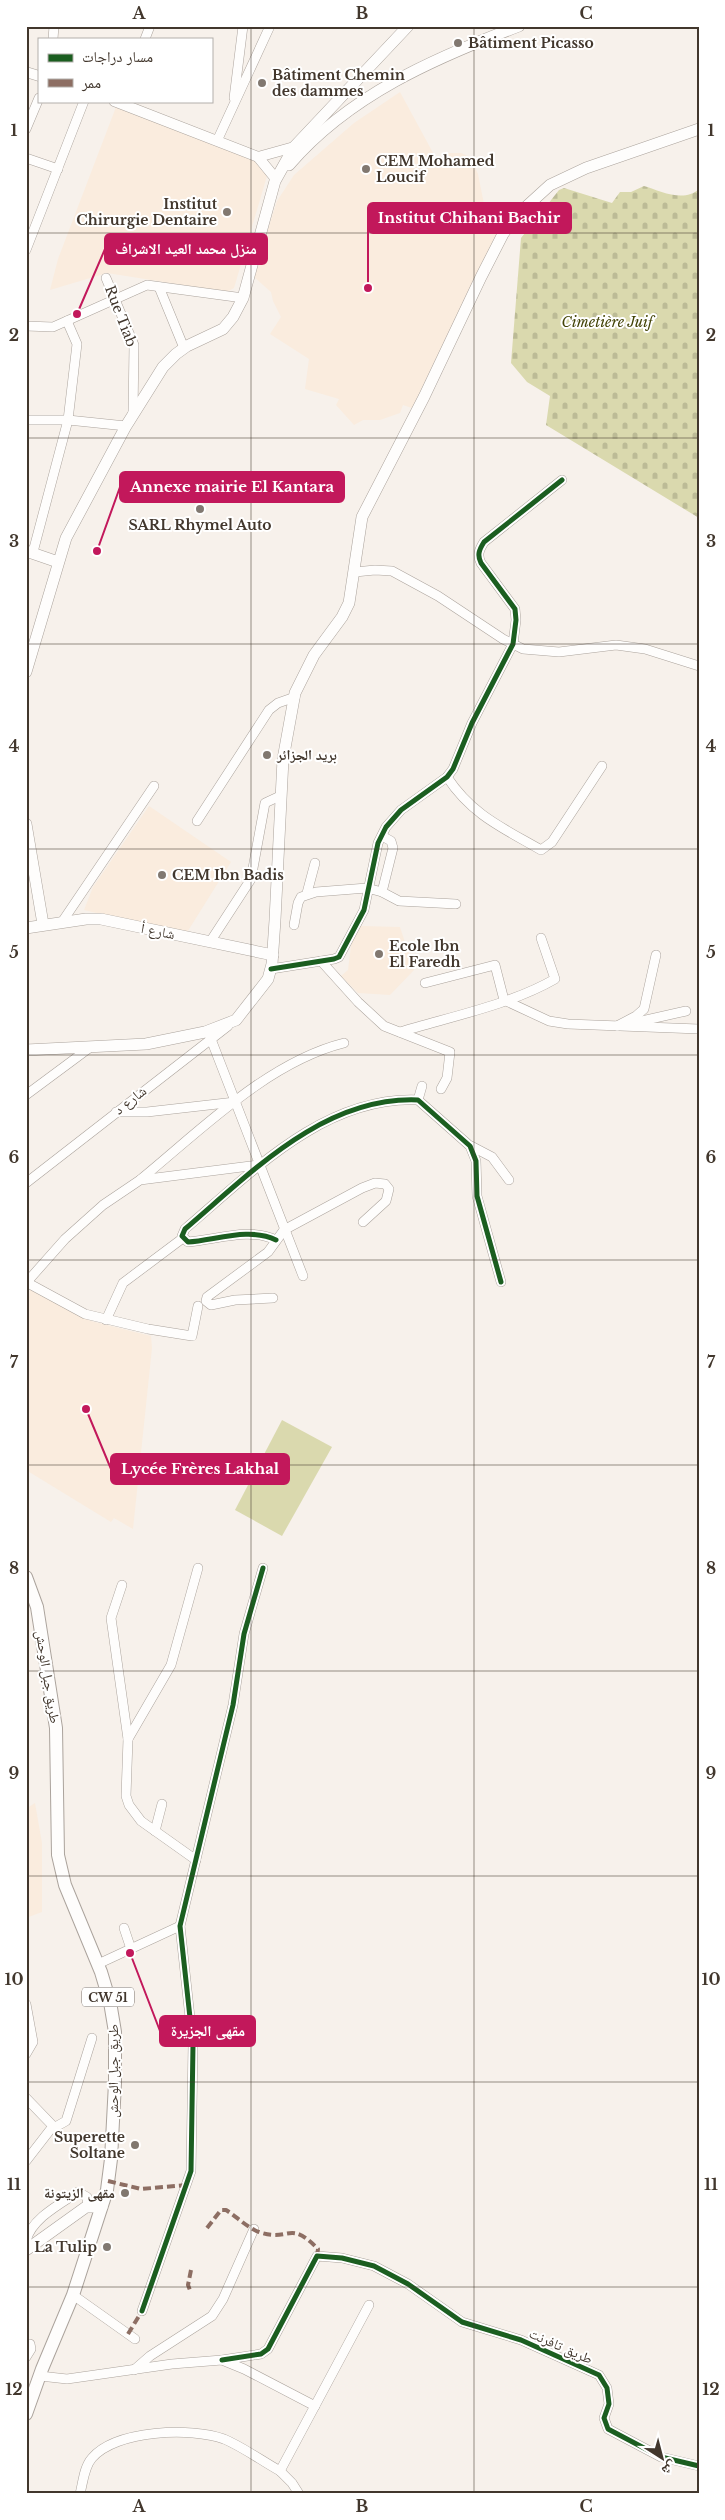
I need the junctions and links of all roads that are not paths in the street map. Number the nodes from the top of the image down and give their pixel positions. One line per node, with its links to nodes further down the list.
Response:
1 (150, 26): 6 (street)
2 (243, 26): 14 (street)
3 (270, 26): 14 (street)
4 (408, 26): 7 (main road)
5 (518, 26): 10 (main road)
6 (145, 38)
7 (370, 68): 10 (main road); 18 (main road)
8 (26, 72): 9 (street)
9 (38, 76)
10 (383, 88): 22 (main road)
11 (38, 100): 16 (street)
12 (84, 102): 21 (street)
13 (118, 102): 17 (street)
14 (233, 106): 17 (street)
15 (699, 129): 38 (main road)
16 (26, 130)
17 (217, 141): 19 (street)
18 (294, 147): 19 (street); 22 (main road)
19 (258, 157): 22 (street)
20 (26, 158): 21 (street)
21 (58, 170): 23 (street)
22 (276, 180): 26 (main road)
23 (27, 248)
24 (106, 278): 27 (street, Rue Tiab)
25 (159, 287): 26 (street); 27 (street); 30 (street)
26 (242, 298): 30 (main road)
27 (116, 299): 28 (street); 31 (street, Rue Tiab)
28 (67, 321): 29 (street); 33 (street)
29 (26, 326)
30 (184, 348): 31 (main road)
31 (133, 414): 34 (main road)
32 (26, 420): 33 (street)
33 (68, 420): 34 (street); 36 (street)
34 (126, 426): 37 (main road)
35 (562, 480): 39 (street)
36 (30, 552): 37 (main road)
37 (58, 562): 41 (main road)
38 (354, 572): 39 (street); 42 (main road)
39 (513, 644): 40 (street); 44 (street)
40 (699, 666)
41 (26, 672)
42 (294, 697): 46 (main road); 47 (street)
43 (602, 766): 44 (street)
44 (447, 778): 49 (street)
45 (154, 786): 55 (street)
46 (280, 796): 60 (street); 61 (main road)
47 (197, 822)
48 (26, 824): 56 (main road)
49 (382, 836): 51 (street); 52 (street)
50 (315, 863): 53 (street)
51 (367, 888): 52 (street); 53 (street); 63 (street)
52 (382, 892): 54 (street)
53 (306, 893): 57 (street)
54 (456, 904)
55 (62, 922): 56 (main road, شارع أ); 60 (main road, شارع أ)
56 (43, 924): 58 (main road, شارع أ)
57 (294, 925)
58 (26, 928)
59 (541, 938): 66 (street)
60 (210, 942): 61 (main road, شارع أ)
61 (273, 955): 64 (main road)
62 (656, 955): 68 (street)
63 (320, 961): 64 (street); 70 (street)
64 (271, 969): 71 (main road)
65 (425, 983): 66 (street)
66 (504, 1000): 68 (street); 70 (street)
67 (686, 1011): 68 (street)
68 (616, 1026): 69 (street)
69 (699, 1029)
70 (400, 1032): 76 (street)
71 (209, 1035): 73 (main road); 79 (street); 80 (street, شارع د)
72 (344, 1043): 79 (street)
73 (88, 1048): 74 (main road); 77 (street)
74 (26, 1050)
75 (422, 1086): 78 (street)
76 (441, 1089)
77 (26, 1095)
78 (418, 1100): 81 (street); 82 (street)
79 (237, 1101): 80 (street); 82 (street); 83 (street)
80 (116, 1112): 85 (street, شارع د)
81 (470, 1146): 84 (street); 92 (street)
82 (258, 1166): 83 (street); 87 (street); 88 (street)
83 (140, 1180): 91 (street)
84 (508, 1180)
85 (26, 1183)
86 (363, 1222): 87 (street)
87 (284, 1230): 89 (street); 90 (street)
88 (183, 1238): 89 (street); 95 (street)
89 (276, 1240): 93 (street)
90 (303, 1276)
91 (26, 1282): 95 (street)
92 (501, 1282)
93 (273, 1298)
94 (198, 1306): 95 (street)
95 (106, 1320)
96 (198, 1568): 100 (street)
97 (263, 1568): 103 (street)
98 (26, 1577): 107 (main road, طريق جبل الوحش / CW 51)
99 (122, 1585): 100 (street)
100 (128, 1739): 102 (street)
101 (162, 1804): 102 (street)
102 (155, 1831): 103 (street)
103 (196, 1860): 104 (street)
104 (180, 1926): 106 (street); 121 (street)
105 (124, 1928): 106 (street)
106 (131, 1949): 107 (street)
107 (98, 1964): 115 (main road, طريق جبل الوحش / CW 51)
108 (26, 2004): 110 (street)
109 (92, 2038): 112 (street)
110 (26, 2054)
111 (26, 2098): 112 (street)
112 (54, 2127): 113 (street)
113 (26, 2161)
114 (88, 2207): 115 (main road); 117 (street); 118 (main road)
115 (102, 2207): 119 (main road, طريق جبل الوحش / CW 51)
116 (254, 2229): 126 (street)
117 (26, 2241)
118 (26, 2250)
119 (74, 2295): 122 (street); 127 (main road, طريق جبل الوحش / CW 51)
120 (369, 2305): 129 (street)
121 (142, 2311)
122 (134, 2339)
123 (30, 2344): 124 (street)
124 (26, 2357)
125 (222, 2360): 126 (street); 129 (street); 131 (street, طريق تافرنت)
126 (134, 2370): 127 (street)
127 (39, 2379): 128 (main road); 130 (main road, طريق جبل الوحش / CW 51)
128 (26, 2392)
129 (316, 2406): 132 (street)
130 (26, 2414)
131 (699, 2466)
132 (280, 2471): 133 (street); 134 (street)
133 (80, 2494)
134 (299, 2494)

